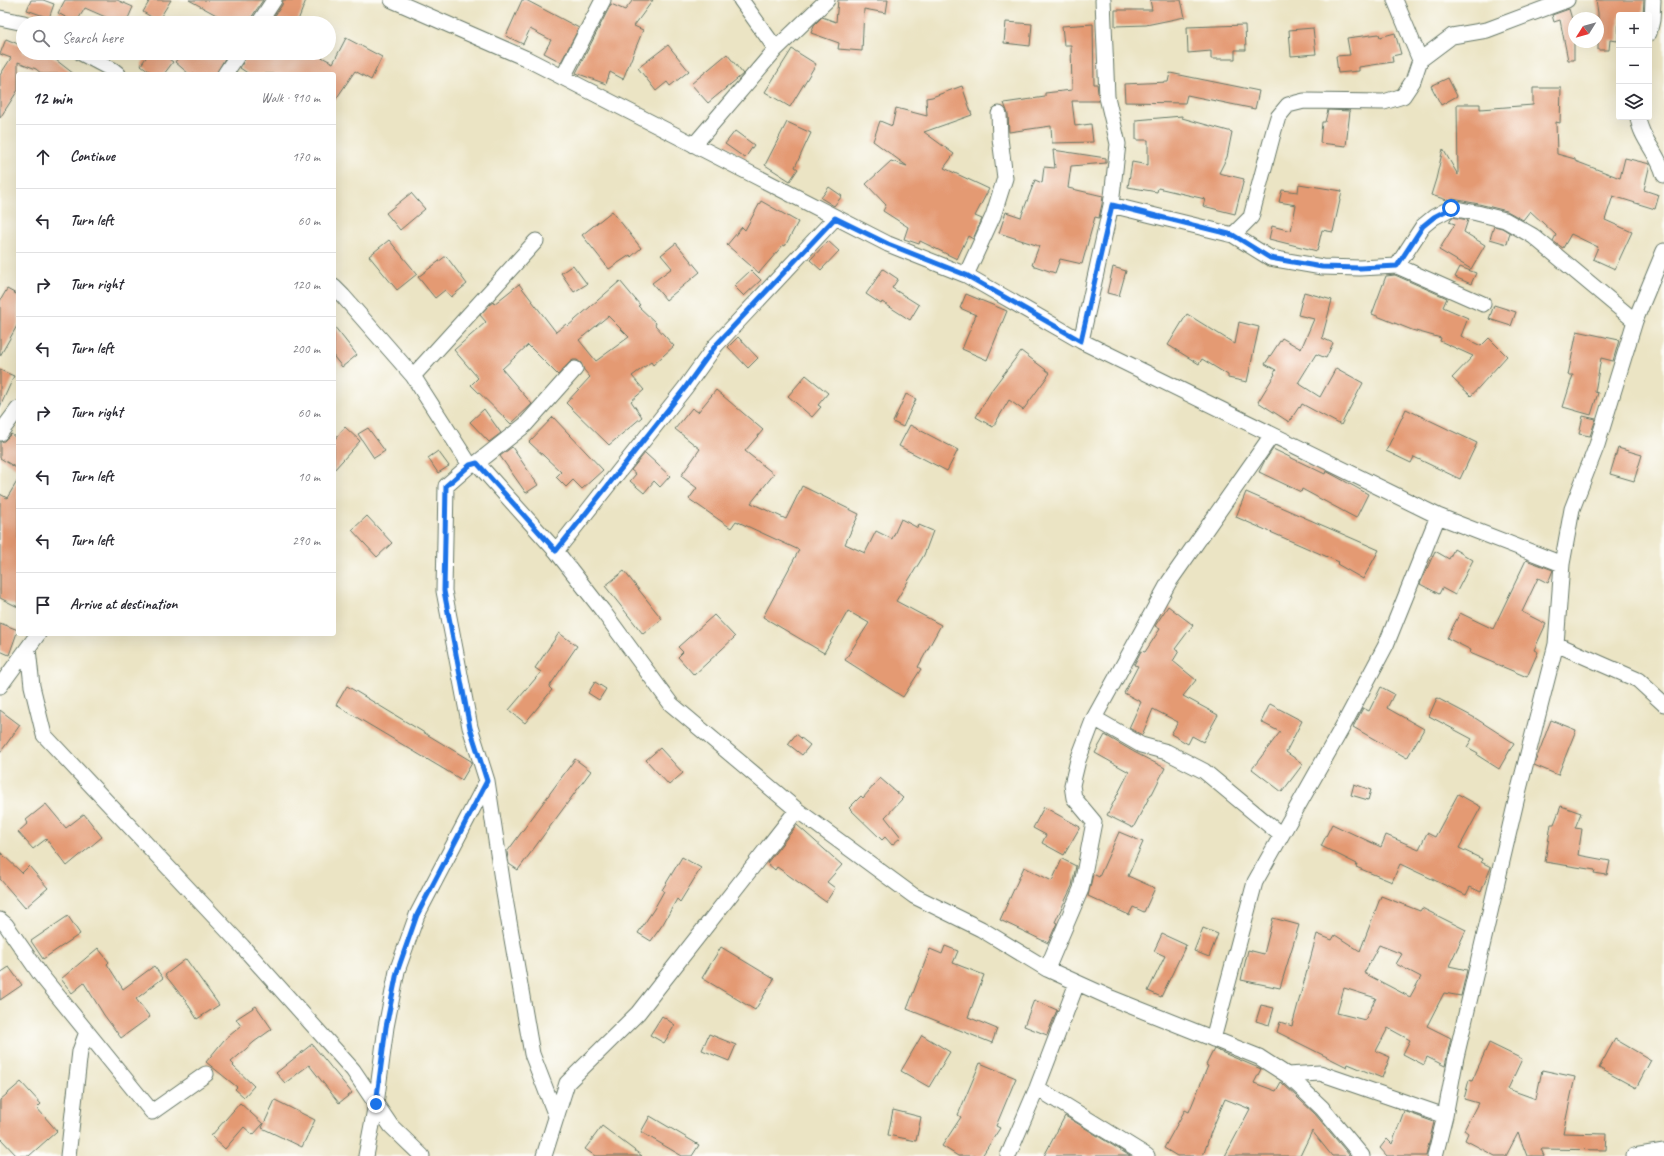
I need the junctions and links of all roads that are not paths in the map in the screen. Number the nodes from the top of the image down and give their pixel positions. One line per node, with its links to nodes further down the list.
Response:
1 (274, 0): 10 (street)
2 (392, 0): 20 (street)
3 (603, 0): 20 (street)
4 (741, 0): 14 (street)
5 (827, 0): 14 (street)
6 (1103, 0): 25 (street)
7 (1395, 0): 17 (street)
8 (1567, 0): 17 (street)
9 (1653, 0): 12 (street)
10 (264, 16)
11 (0, 18): 13 (street)
12 (1652, 20)
13 (16, 21)
14 (776, 49): 23 (street)
15 (94, 60): 18 (street)
16 (234, 60): 19 (street)
17 (1420, 60): 27 (street)
18 (116, 72)
19 (226, 72)
20 (563, 77): 23 (street)
21 (1000, 114): 31 (street)
22 (1638, 120): 24 (street)
23 (694, 145): 26 (street)
24 (1664, 175)
25 (1112, 205): 27 (street); 35 (street)
26 (835, 218): 31 (street); 43 (street)
27 (1233, 235): 30 (street)
28 (536, 241): 37 (street)
29 (1664, 251): 34 (street)
30 (1397, 266): 33 (street); 34 (street)
31 (966, 275): 35 (street)
32 (336, 289): 37 (street)
33 (1483, 304)
34 (1635, 321): 44 (street)
35 (1081, 341): 40 (street)
36 (575, 369): 41 (street)
37 (413, 376): 41 (street)
38 (16, 412): 39 (street)
39 (0, 433)
40 (1272, 435): 42 (street); 50 (street)
41 (473, 464): 43 (street); 51 (street)
42 (1438, 516): 44 (street); 53 (street)
43 (556, 551): 52 (street)
44 (1562, 564): 46 (street)
45 (37, 636): 47 (street)
46 (1556, 644): 49 (street); 64 (street)
47 (28, 649): 48 (street); 62 (street)
48 (0, 686)
49 (1664, 704)
50 (1094, 718): 53 (street); 55 (street)
51 (487, 781): 62 (street); 63 (street)
52 (797, 810): 55 (street); 63 (street)
53 (1281, 835): 58 (street)
54 (0, 920): 57 (street)
55 (1047, 969): 56 (street)
56 (1077, 983): 58 (street); 61 (street)
57 (87, 1032): 59 (street); 66 (street)
58 (1213, 1039): 60 (street)
59 (206, 1074)
60 (1287, 1075): 64 (street); 72 (street)
61 (1037, 1088): 70 (street); 71 (street)
62 (376, 1104): 67 (street); 68 (street)
63 (556, 1116): 69 (street)
64 (1445, 1116): 73 (street)
65 (1664, 1151): 74 (street)
66 (68, 1156)
67 (366, 1156)
68 (422, 1156)
69 (544, 1156)
70 (1008, 1156)
71 (1147, 1156)
72 (1362, 1156)
73 (1435, 1156)
74 (1634, 1156)

